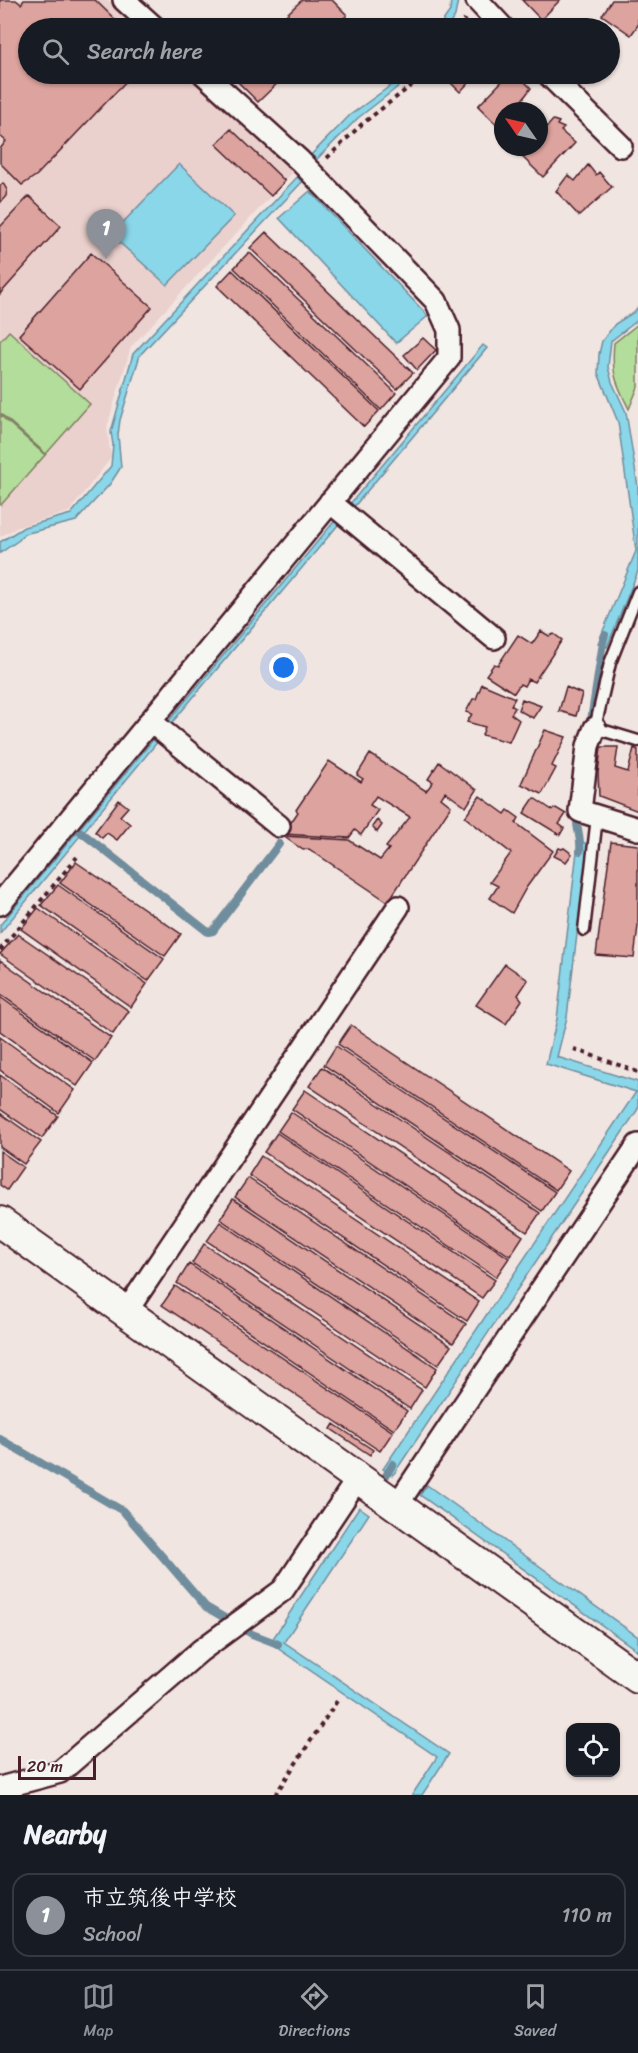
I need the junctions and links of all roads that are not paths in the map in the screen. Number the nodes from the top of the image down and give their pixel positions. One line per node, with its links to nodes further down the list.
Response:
1 (124, 0): 3 (street)
2 (477, 0): 4 (street)
3 (144, 18)
4 (494, 18)
5 (215, 84): 8 (street)
6 (558, 84): 7 (street)
7 (621, 146)
8 (330, 502): 10 (street); 11 (street)
9 (638, 592): 12 (lane)
10 (494, 638)
11 (150, 722): 15 (street); 17 (street)
12 (595, 728): 13 (lane); 14 (street)
13 (638, 741)
14 (597, 817): 16 (street); 19 (lane)
15 (279, 826)
16 (638, 829)
17 (0, 904)
18 (398, 907): 22 (street)
19 (584, 930)
20 (638, 1145): 24 (street)
21 (0, 1221): 22 (street)
22 (126, 1312): 23 (street)
23 (358, 1478): 24 (street); 26 (street)
24 (397, 1505): 25 (street)
25 (638, 1678)
26 (10, 1790)

